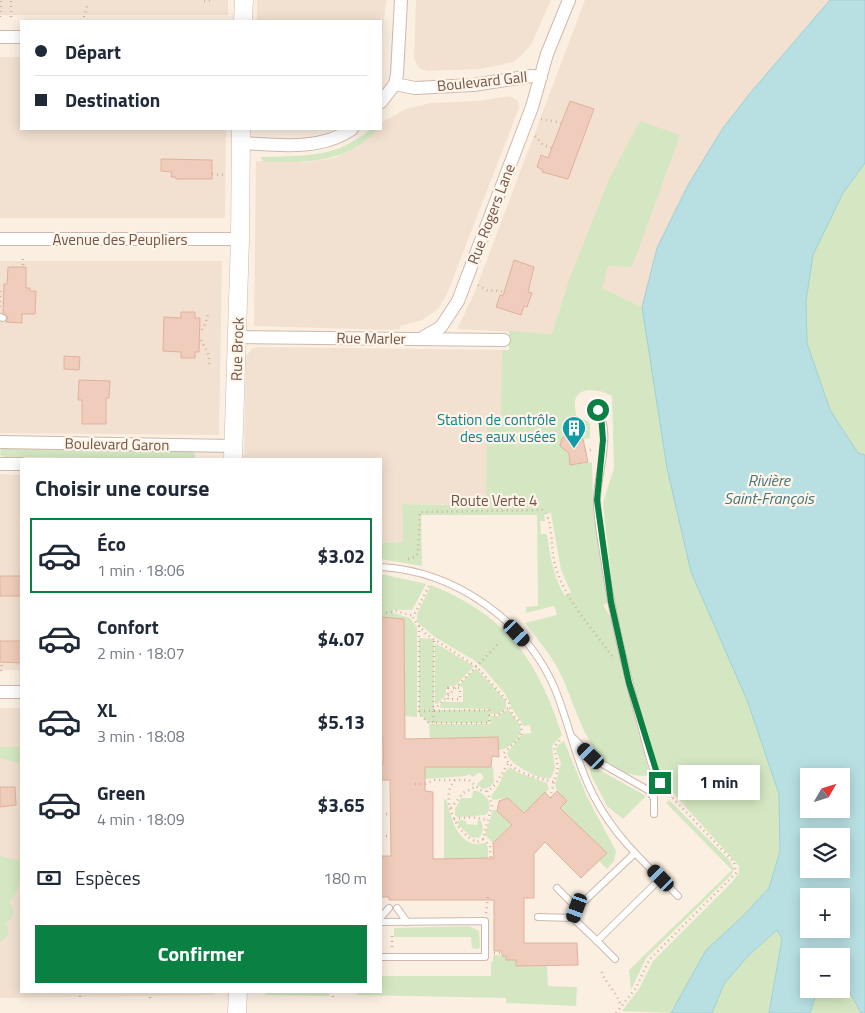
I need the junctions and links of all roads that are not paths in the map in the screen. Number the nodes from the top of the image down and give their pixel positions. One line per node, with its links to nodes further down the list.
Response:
1 (244, 0): 4 (street)
2 (401, 0): 8 (street)
3 (569, 0): 7 (street, Boulevard Gall)
4 (244, 20)
5 (0, 37): 6 (street)
6 (20, 37)
7 (540, 77): 8 (street, Boulevard Gall); 15 (street, Rue Rogers Lane)
8 (395, 84): 9 (street)
9 (382, 101)
10 (350, 130): 11 (street)
11 (241, 136): 12 (street, Rue Brock)
12 (240, 239): 13 (street, Avenue des Peupliers); 14 (street, Rue Brock)
13 (0, 240)
14 (237, 336): 15 (street, Rue Marler); 19 (street, Rue Brock)
15 (422, 338): 16 (street, Rue Marler)
16 (504, 340)
17 (593, 404): 26 (lane)
18 (0, 442): 19 (street, Boulevard Garon)
19 (233, 452)
20 (0, 464): 21 (street)
21 (20, 464)
22 (382, 567): 25 (lane)
23 (0, 692): 24 (street)
24 (20, 692)
25 (570, 736): 26 (lane); 28 (lane)
26 (650, 792): 27 (lane)
27 (654, 814)
28 (635, 853): 29 (lane); 34 (lane)
29 (661, 878): 31 (lane); 40 (lane)
30 (557, 888): 34 (lane)
31 (678, 896)
32 (389, 908): 35 (lane)
33 (396, 908): 39 (lane)
34 (577, 908): 37 (lane)
35 (382, 916)
36 (538, 917): 37 (lane)
37 (573, 918): 40 (lane)
38 (382, 922): 39 (lane)
39 (407, 922): 41 (lane)
40 (597, 940): 42 (lane)
41 (382, 957)
42 (615, 958)
43 (238, 993): 44 (street)
44 (237, 1013)

